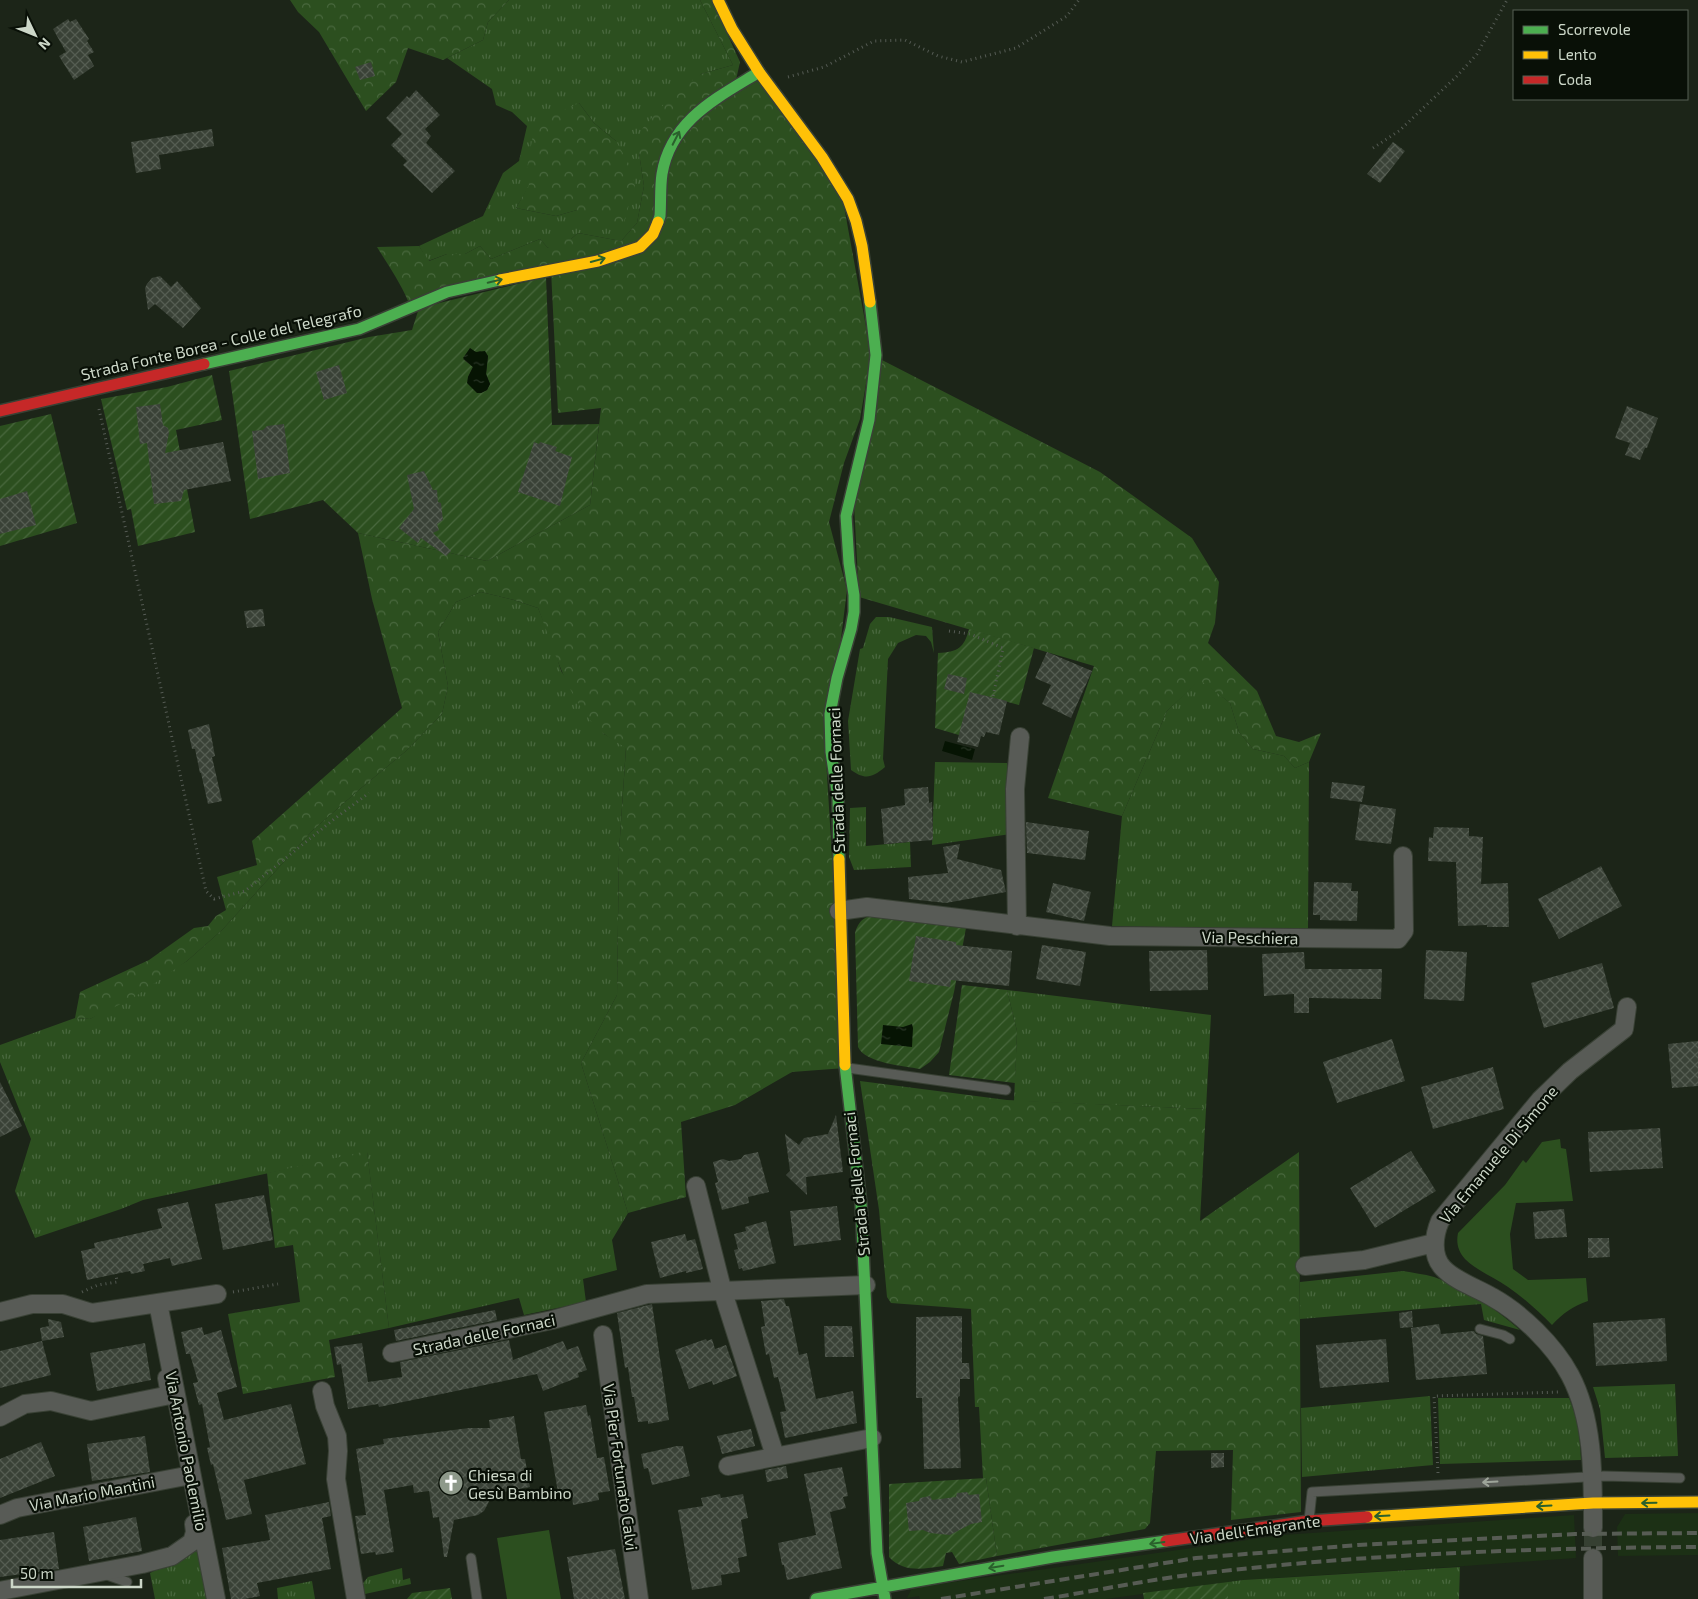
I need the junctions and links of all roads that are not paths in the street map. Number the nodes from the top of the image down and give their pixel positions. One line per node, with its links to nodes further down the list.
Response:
1 (718, 0): 2 (street)
2 (762, 76): 3 (street, Strada Fonte Borea - Colle del Telegrafo, one-way to 2); 6 (street, Strada delle Fornaci)
3 (0, 411)
4 (1020, 738): 7 (street)
5 (1403, 856): 7 (street, Via Peschiera)
6 (839, 911): 7 (street, Via Peschiera); 9 (street, Strada delle Fornaci)
7 (1017, 926)
8 (1627, 1006): 12 (street, Via Emanuele Di Simone)
9 (845, 1068): 10 (lane); 14 (street, Strada delle Fornaci)
10 (1006, 1090)
11 (696, 1186): 15 (street)
12 (1434, 1243): 13 (street, Via Emanuele Di Simone); 30 (street, Via Emanuele Di Simone)
13 (1305, 1266)
14 (866, 1285): 15 (street, Strada delle Fornaci); 26 (street, Strada delle Fornaci)
15 (722, 1289): 22 (street, Strada delle Fornaci); 27 (street)
16 (217, 1294): 17 (street)
17 (155, 1304): 18 (street); 24 (street); 46 (street, Via Antonio Paolemilio)
18 (0, 1312)
19 (1480, 1329): 21 (lane)
20 (603, 1335): 49 (street, Via Pier Fortunato Calvi)
21 (1510, 1338)
22 (392, 1353)
23 (322, 1391): 47 (street)
24 (170, 1395): 25 (street); 29 (lane)
25 (0, 1417)
26 (872, 1438): 27 (street); 38 (street, Strada delle Fornaci)
27 (775, 1456): 28 (street)
28 (728, 1466)
29 (186, 1476): 34 (street, Via Mario Mantini); 36 (lane)
30 (1592, 1477): 31 (lane); 33 (street, Via Emanuele Di Simone); 35 (lane, one-way to 35)
31 (1680, 1478)
32 (1698, 1502): 33 (street, Via dell'Emigrante, one-way to 33)
33 (1592, 1503): 35 (street, Via dell'Emigrante, one-way to 35); 37 (street, Via Emanuele Di Simone)
34 (0, 1515)
35 (1309, 1522): 44 (street, Via dell'Emigrante, one-way to 44)
36 (194, 1524): 41 (street)
37 (1593, 1528)
38 (877, 1554): 44 (street, Strada delle Fornaci); 45 (street, Strada delle Fornaci)
39 (471, 1558): 48 (lane)
40 (1593, 1558): 51 (street)
41 (98, 1571): 42 (lane); 43 (street)
42 (128, 1582)
43 (0, 1591)
44 (884, 1593): 45 (street, Via dell'Emigrante)
45 (862, 1595): 50 (street, Via dell'Emigrante)
46 (216, 1599)
47 (356, 1599)
48 (477, 1599)
49 (639, 1599)
50 (816, 1599)
51 (1592, 1599)

